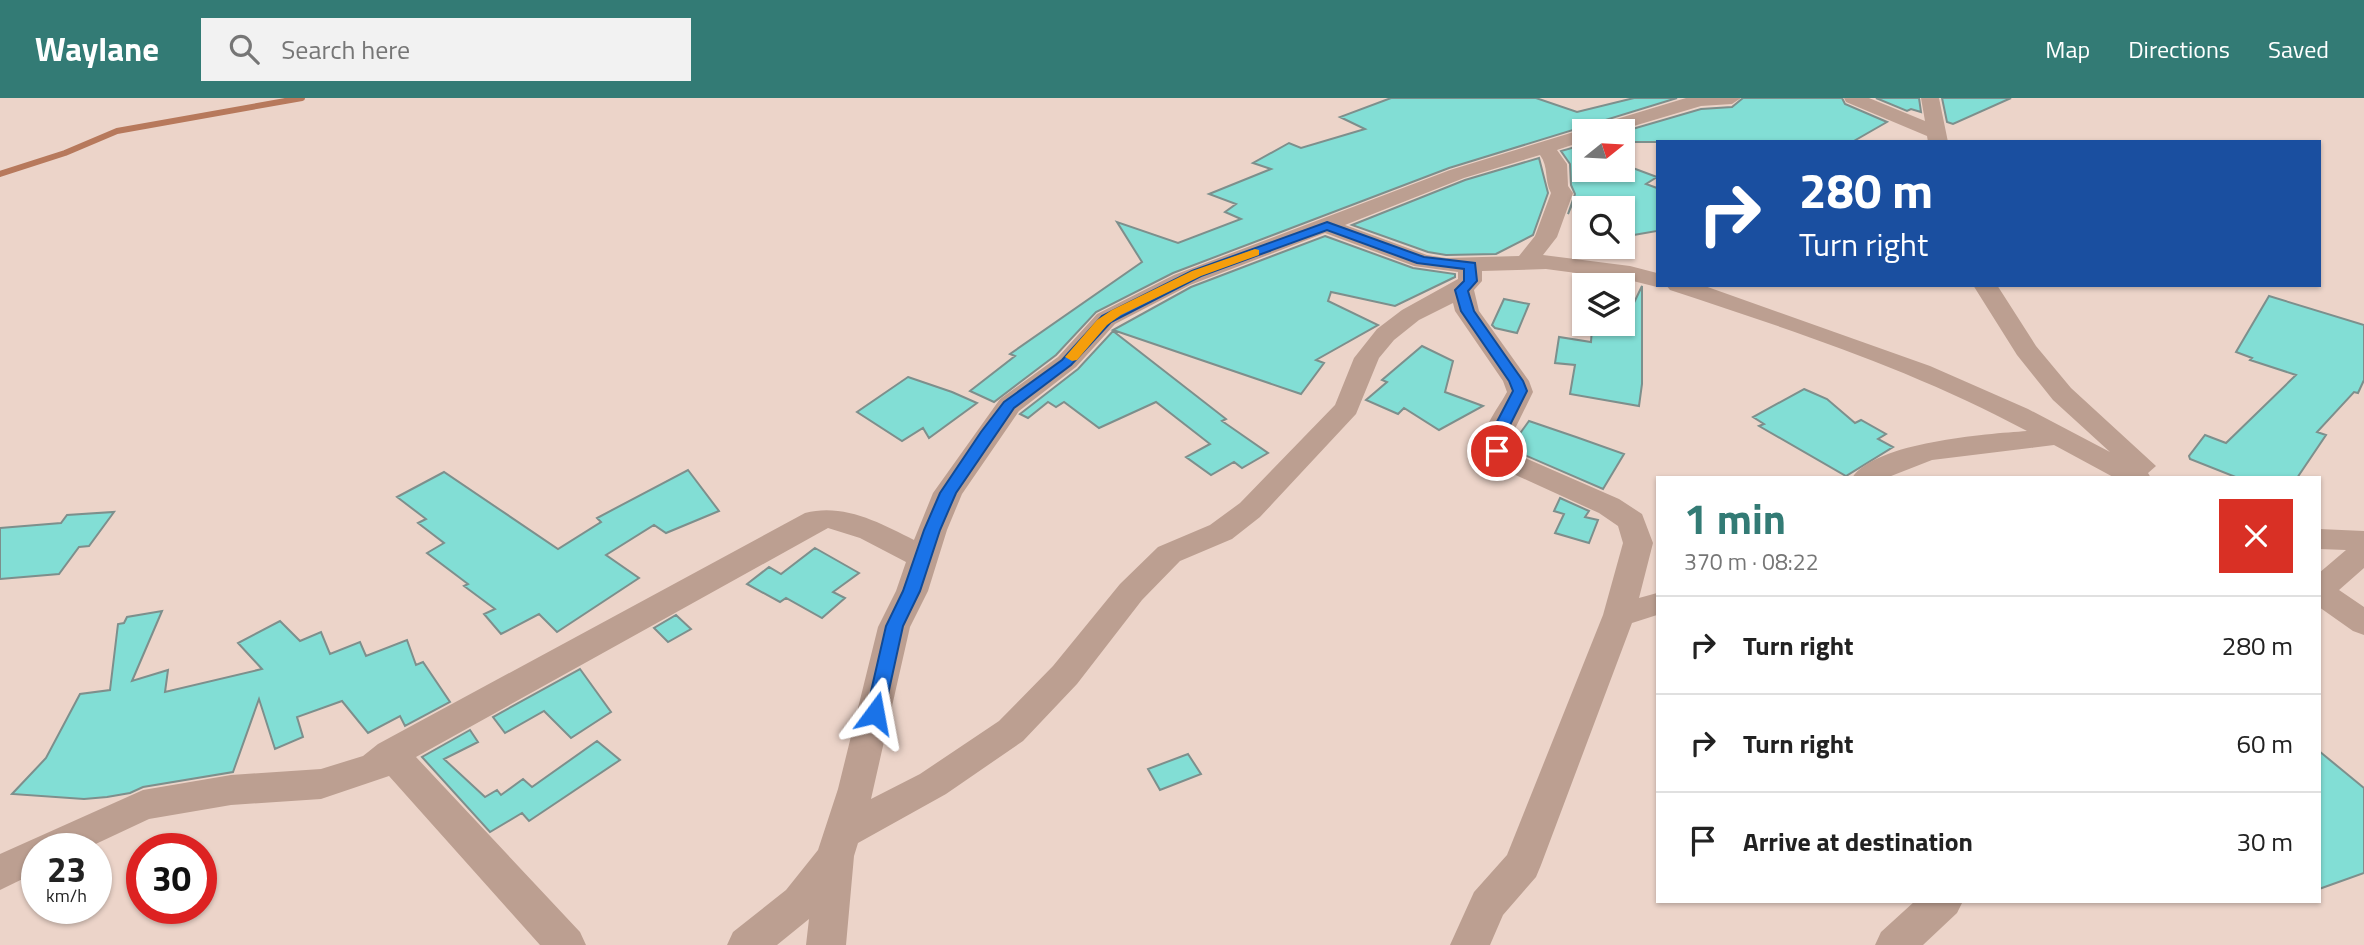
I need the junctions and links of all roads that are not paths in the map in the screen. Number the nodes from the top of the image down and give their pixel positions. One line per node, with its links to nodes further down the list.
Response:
1 (1732, 98): 4 (street)
2 (1853, 98): 5 (street)
3 (1930, 98): 5 (street)
4 (1635, 119)
5 (1937, 137)
6 (1572, 139): 7 (street)
7 (1545, 147): 8 (street); 9 (street)
8 (1327, 226): 10 (street); 21 (street)
9 (1526, 262): 10 (street); 11 (street)
10 (1466, 278): 25 (street); 29 (street)
11 (1656, 280)
12 (1684, 287): 14 (street)
13 (1986, 287): 17 (street)
14 (2060, 436): 15 (street); 16 (street)
15 (1870, 476)
16 (2133, 476)
17 (2153, 476)
18 (2321, 538): 19 (street)
19 (2364, 541)
20 (2364, 551): 22 (street)
21 (923, 558): 27 (street); 29 (street)
22 (2321, 589)
23 (2321, 592): 26 (street)
24 (1656, 604): 25 (street)
25 (1619, 615): 36 (street)
26 (2364, 623)
27 (391, 754): 28 (street); 33 (street)
28 (82, 833)
29 (838, 845): 34 (street); 35 (street)
30 (21, 862): 31 (street)
31 (0, 873)
32 (1941, 903): 37 (street)
33 (566, 945)
34 (747, 945)
35 (826, 945)
36 (1470, 945)
37 (1895, 945)

